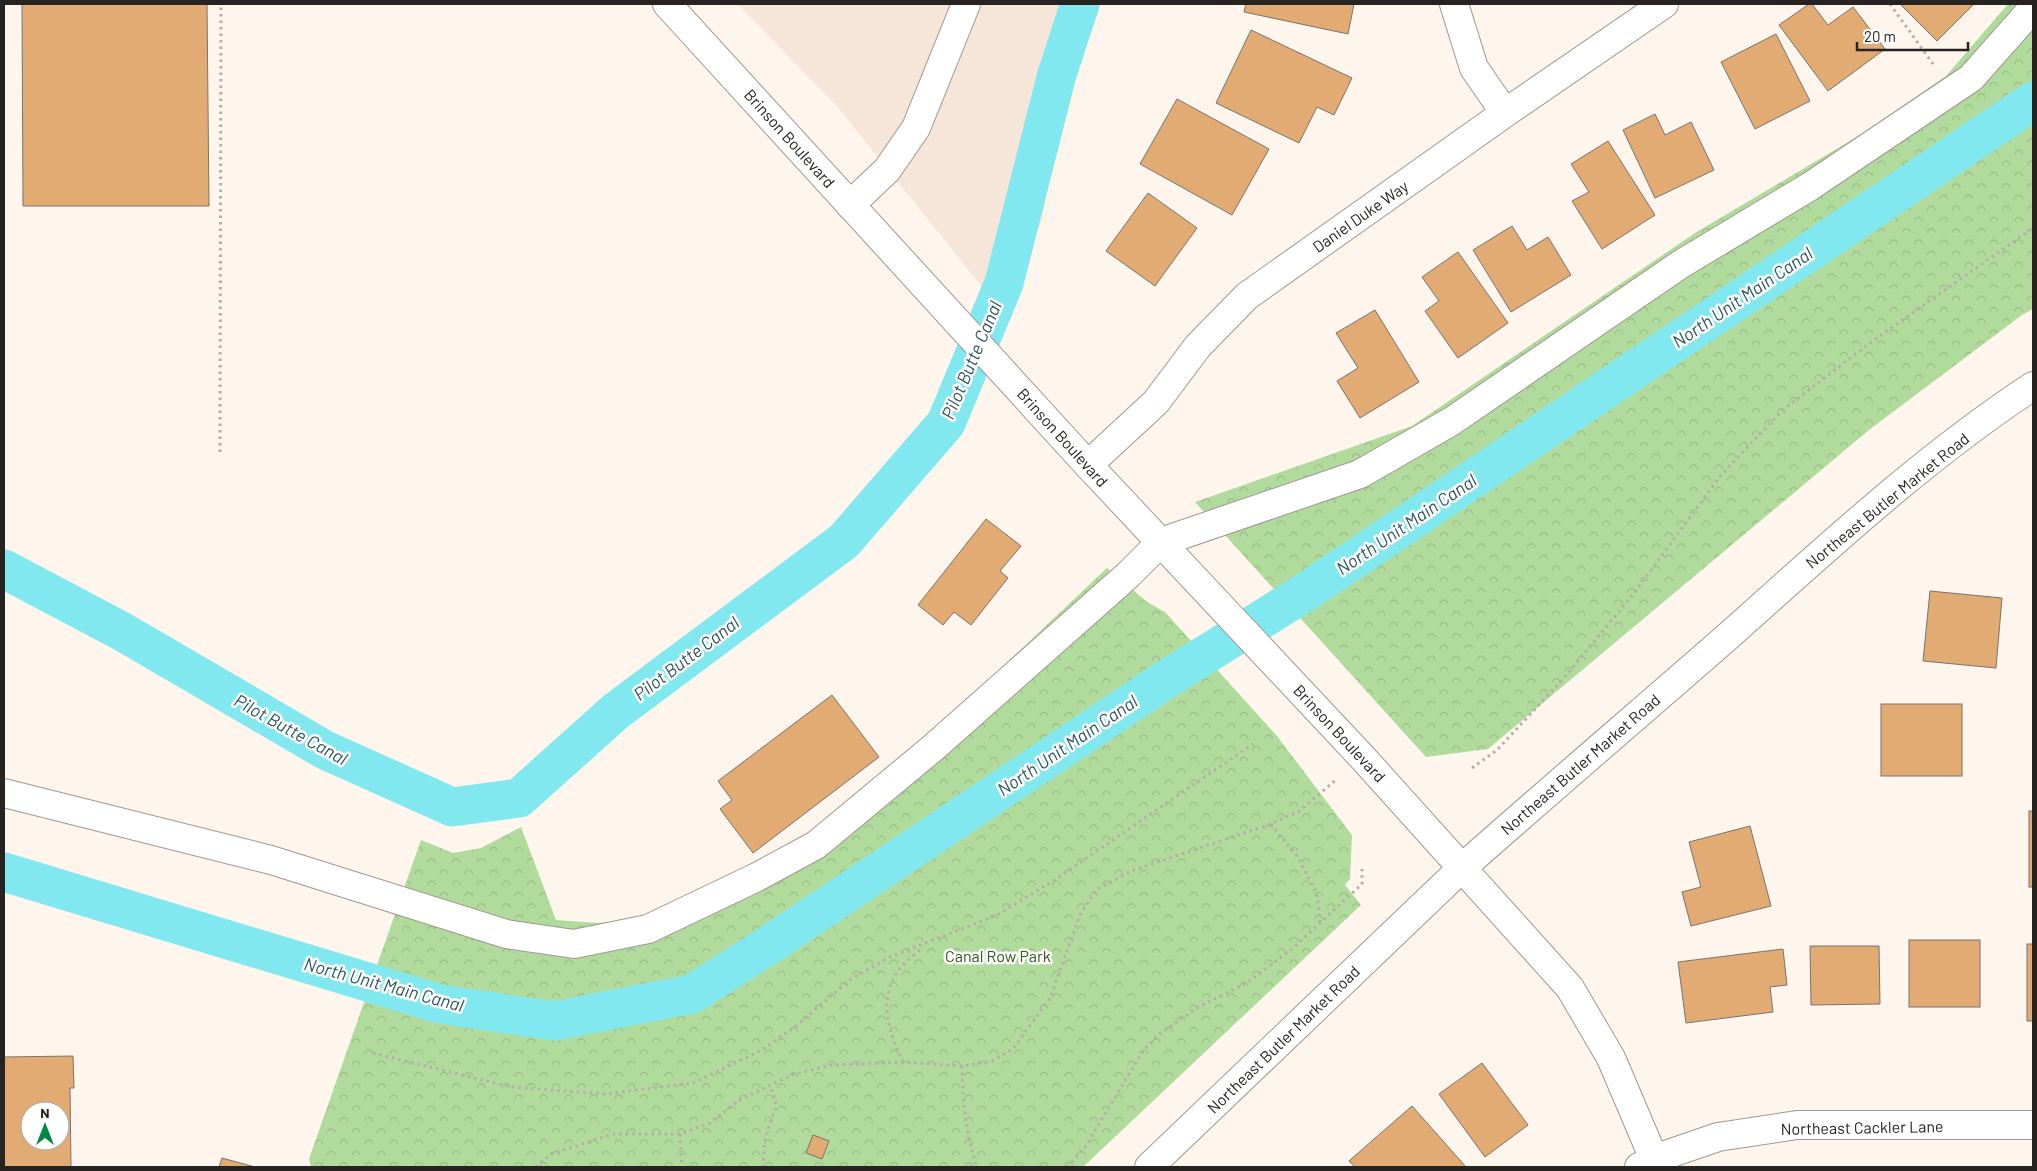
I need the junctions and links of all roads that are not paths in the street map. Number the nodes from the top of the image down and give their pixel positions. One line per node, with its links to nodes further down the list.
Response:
1 (667, 4): 7 (street, Brinson Boulevard)
2 (966, 4): 7 (street)
3 (1454, 4): 6 (street)
4 (1664, 4): 6 (street, Daniel Duke Way)
5 (2033, 8): 10 (street)
6 (1505, 113): 9 (street, Daniel Duke Way)
7 (850, 205): 9 (street, Brinson Boulevard)
8 (2033, 386): 12 (street, Northeast Butler Market Road)
9 (1088, 465): 10 (street, Brinson Boulevard)
10 (1161, 542): 11 (street); 12 (street, Brinson Boulevard)
11 (4, 793)
12 (1463, 867): 14 (street, Brinson Boulevard); 15 (street, Northeast Butler Market Road)
13 (2033, 1125): 14 (street, Northeast Cackler Lane)
14 (1646, 1163)
15 (1149, 1167)

